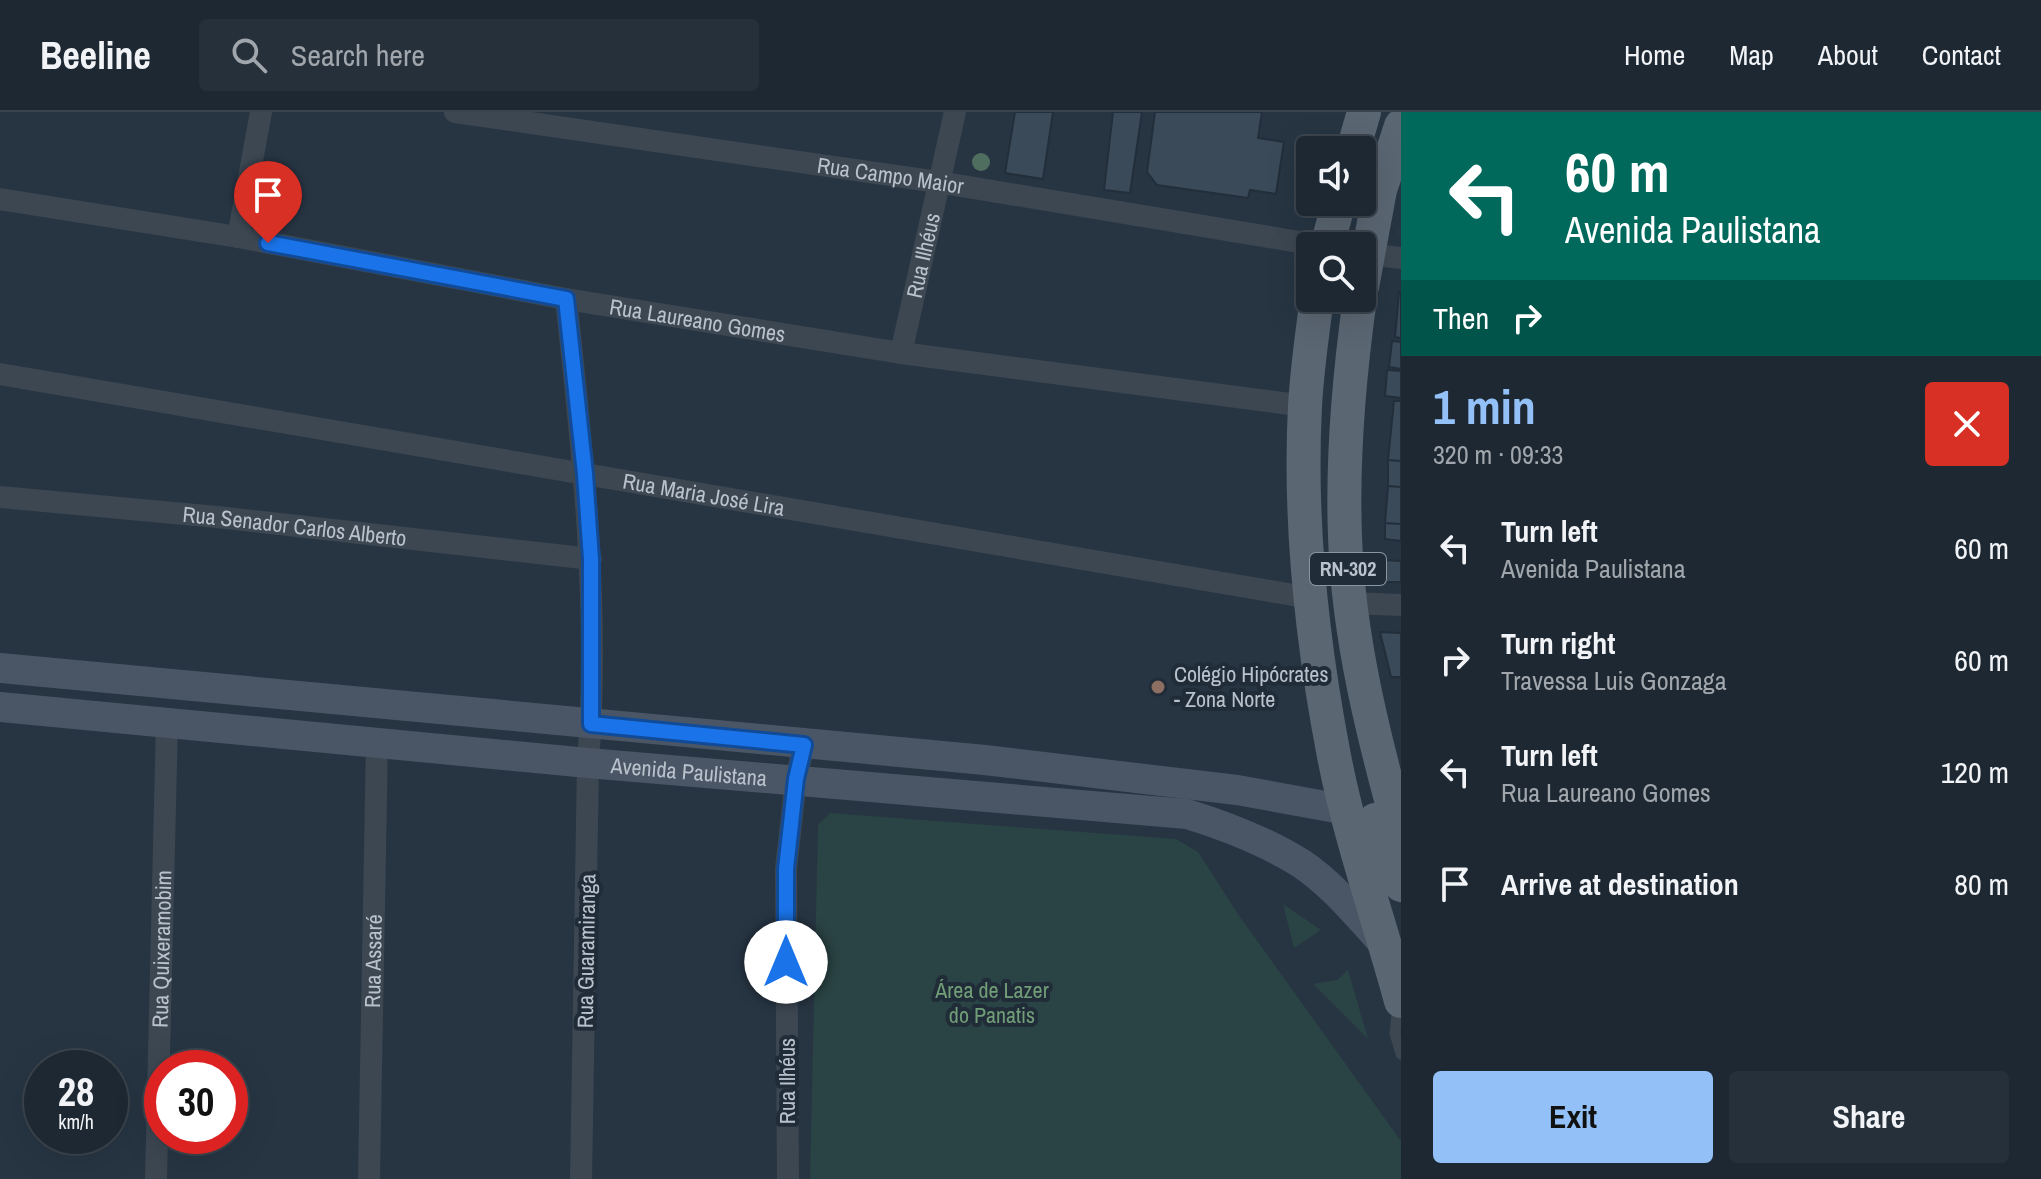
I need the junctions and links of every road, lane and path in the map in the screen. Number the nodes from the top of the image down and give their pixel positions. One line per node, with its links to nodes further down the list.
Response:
1 (261, 112): 10 (street)
2 (455, 112): 7 (street, Rua Campo Maior)
3 (955, 112): 7 (street, Rua Ilhéus)
4 (1364, 112): 6 (main road)
5 (1401, 126): 9 (main road)
6 (1357, 136)
7 (938, 182): 11 (street, Rua Campo Maior); 17 (street, Rua Ilhéus)
8 (0, 199): 10 (street, Rua Laureano Gomes)
9 (1371, 232)
10 (238, 237): 14 (street, Rua Laureano Gomes)
11 (1296, 241)
12 (1376, 255): 13 (street)
13 (1401, 258)
14 (566, 299): 17 (street, Rua Laureano Gomes); 20 (street, Rua Guaramiranga)
15 (1315, 312): 19 (main road, RN-302)
16 (1358, 312): 24 (main road, RN-302)
17 (901, 353): 19 (street, Rua Laureano Gomes)
18 (0, 374): 20 (street, Rua Maria José Lira)
19 (1305, 406): 23 (main road, RN-302)
20 (585, 474): 22 (street, Rua Guaramiranga); 23 (street, Rua Maria José Lira)
21 (0, 497): 22 (street, Rua Senador Carlos Alberto)
22 (591, 559): 29 (street, Rua Guaramiranga)
23 (1311, 598): 36 (main road, RN-302)
24 (1351, 603): 25 (street); 37 (main road, RN-302)
25 (1401, 605)
26 (0, 668): 29 (main road, Avenida Paulistana)
27 (0, 707): 28 (main road, Avenida Paulistana)
28 (167, 721): 30 (main road, Avenida Paulistana); 42 (street, Rua Quixeramobim)
29 (591, 724): 31 (main road, Avenida Paulistana); 32 (street, Rua Guaramiranga)
30 (377, 741): 32 (main road, Avenida Paulistana); 43 (street, Rua Assaré)
31 (804, 745): 33 (street, Rua Ilhéus); 34 (main road, Avenida Paulistana)
32 (588, 763): 33 (main road, Avenida Paulistana); 44 (street, Rua Guaramiranga)
33 (796, 779): 35 (main road, Avenida Paulistana); 45 (street, Rua Ilhéus)
34 (1237, 790): 35 (main road); 36 (main road, Avenida Paulistana)
35 (993, 796): 39 (main road, Avenida Paulistana)
36 (1347, 810): 38 (main road); 39 (main road, RN-302)
37 (1401, 836)
38 (1401, 885)
39 (1383, 943): 40 (main road, RN-302)
40 (1400, 999): 41 (lane)
41 (1401, 1054)
42 (156, 1179)
43 (369, 1179)
44 (581, 1179)
45 (788, 1179)

